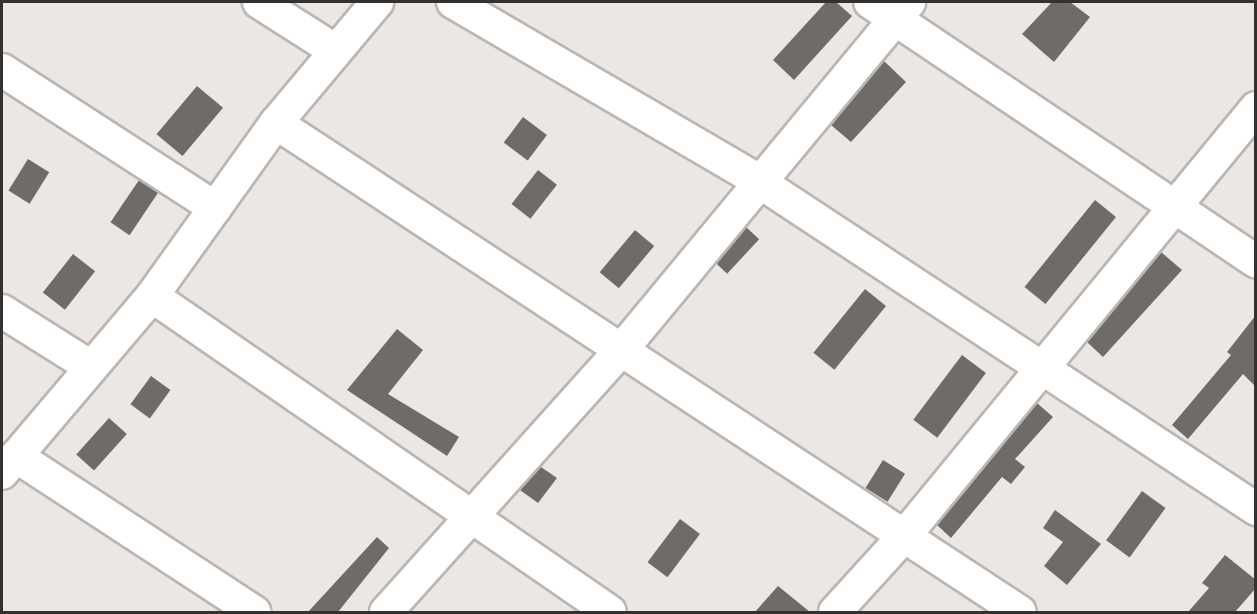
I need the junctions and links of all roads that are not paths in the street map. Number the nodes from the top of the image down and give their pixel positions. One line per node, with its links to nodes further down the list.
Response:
1 (259, 2): 5 (street)
2 (377, 2): 5 (street)
3 (453, 2): 9 (street)
4 (892, 7): 9 (street); 10 (street)
5 (336, 51): 8 (street)
6 (2, 70): 11 (street)
7 (1256, 108): 10 (street)
8 (276, 123): 11 (street); 15 (street)
9 (761, 183): 15 (street); 16 (street)
10 (1174, 206): 12 (street); 16 (street)
11 (215, 208): 13 (street)
12 (1256, 261)
13 (152, 296): 17 (street); 20 (street)
14 (2, 310): 17 (street)
15 (623, 348): 20 (street); 21 (street)
16 (1039, 366): 19 (street); 21 (street)
17 (92, 367): 18 (street)
18 (9, 465): 22 (street)
19 (1256, 509)
20 (470, 516): 23 (street); 24 (street)
21 (906, 534): 25 (street); 26 (street)
22 (254, 612)
23 (386, 612)
24 (610, 612)
25 (835, 612)
26 (1020, 612)

